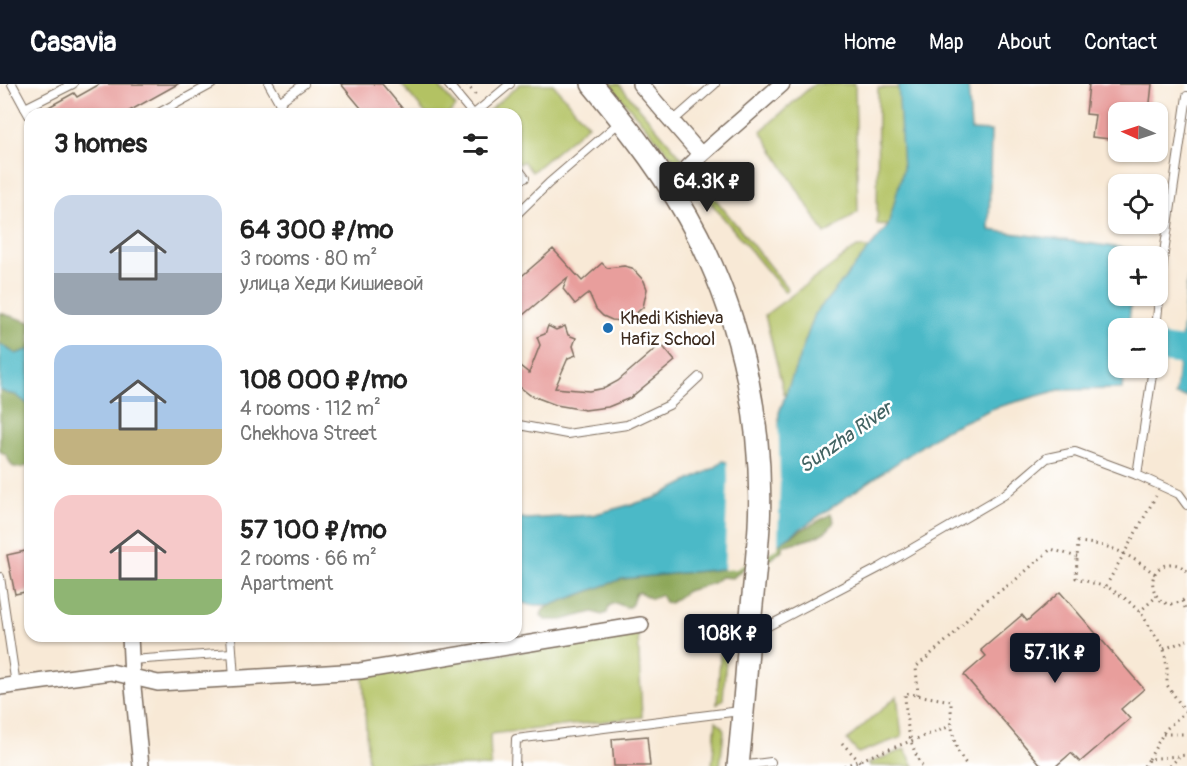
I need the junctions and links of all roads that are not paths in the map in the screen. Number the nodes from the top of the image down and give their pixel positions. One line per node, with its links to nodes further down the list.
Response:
1 (12, 84): 14 (lane)
2 (73, 84): 14 (lane)
3 (212, 84): 15 (lane)
4 (270, 84): 13 (lane)
5 (304, 84): 13 (lane)
6 (448, 84): 17 (lane)
7 (510, 84): 18 (lane)
8 (591, 84): 19 (main road)
9 (640, 84): 20 (street)
10 (715, 84): 20 (lane)
11 (782, 84): 21 (street)
12 (1187, 96): 26 (lane)
13 (279, 102): 16 (lane)
14 (25, 108)
15 (168, 108)
16 (282, 108)
17 (469, 108)
18 (481, 108)
19 (622, 120): 24 (main road); 25 (lane)
20 (672, 121): 21 (street)
21 (701, 155): 24 (street)
22 (522, 174): 23 (lane)
23 (525, 178)
24 (669, 186): 34 (main road)
25 (522, 209)
26 (1157, 318)
27 (699, 377): 29 (lane)
28 (1152, 378): 30 (lane)
29 (522, 426)
30 (1137, 475): 31 (lane); 34 (lane)
31 (1187, 505)
32 (0, 577): 41 (lane)
33 (641, 625): 40 (street)
34 (750, 636): 42 (main road)
35 (130, 642): 38 (street)
36 (231, 642): 37 (lane)
37 (232, 653): 38 (lane); 40 (lane)
38 (131, 660): 39 (street)
39 (132, 676): 40 (street); 41 (street); 44 (street)
40 (234, 678)
41 (8, 686)
42 (744, 710): 45 (lane); 46 (main road)
43 (771, 762): 46 (lane)
44 (141, 766)
45 (515, 766)
46 (739, 766)

